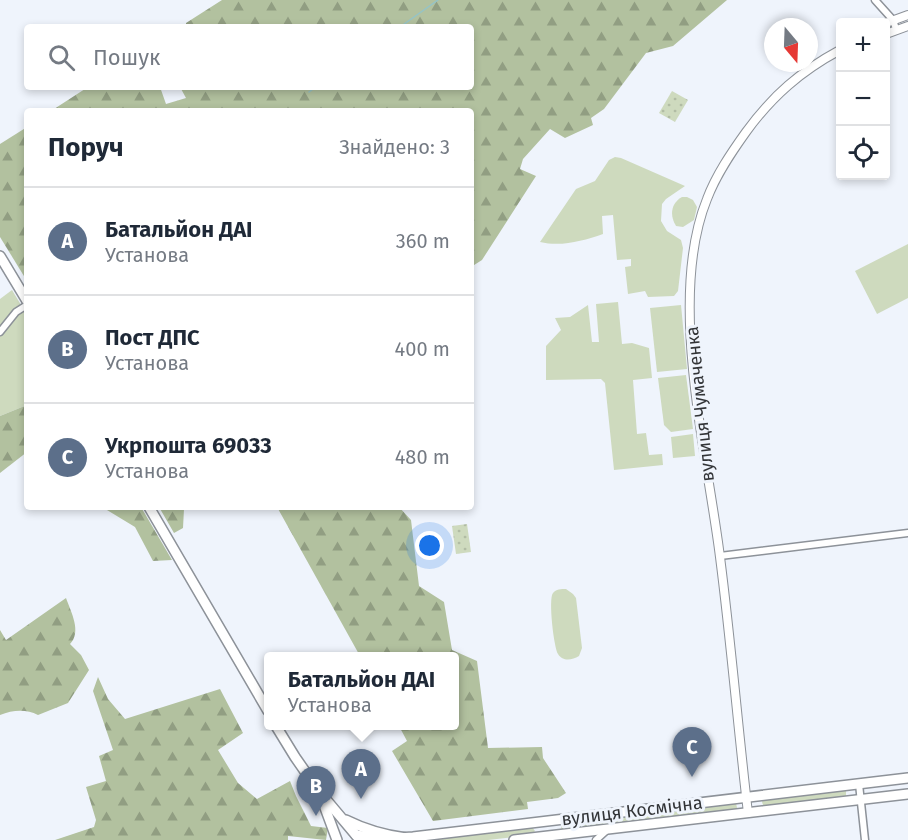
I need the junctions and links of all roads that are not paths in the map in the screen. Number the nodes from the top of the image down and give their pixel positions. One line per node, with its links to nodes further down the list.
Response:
1 (875, 0): 3 (street)
2 (908, 15): 4 (street)
3 (887, 18)
4 (890, 21)
5 (890, 22): 7 (street)
6 (908, 26): 7 (street)
7 (896, 29): 8 (street)
8 (890, 32)
9 (836, 52): 16 (street, вулиця Чумаченка)
10 (0, 256): 11 (main road)
11 (24, 298)
12 (24, 305): 13 (street)
13 (0, 332)
14 (151, 510): 17 (main road)
15 (908, 533): 16 (street)
16 (720, 556): 23 (street, вулиця Чумаченка)
17 (264, 704)
18 (278, 730): 21 (main road)
19 (908, 778): 20 (main road, вулиця Космічна)
20 (859, 784): 23 (main road, вулиця Космічна); 24 (street)
21 (318, 789): 26 (main road); 32 (main road)
22 (908, 794): 24 (main road, вулиця Космічна)
23 (746, 797): 25 (street, вулиця Чумаченка); 27 (main road, вулиця Космічна)
24 (861, 800): 25 (main road, вулиця Космічна); 35 (street)
25 (748, 813): 28 (main road, вулиця Космічна)
26 (341, 818): 29 (main road); 30 (main road)
27 (544, 822): 30 (main road, вулиця Космічна); 31 (street)
28 (607, 830): 31 (main road, вулиця Космічна); 34 (street)
29 (358, 837): 30 (main road, вулиця Космічна); 32 (main road)
30 (406, 838)
31 (551, 838): 33 (main road, вулиця Космічна)
32 (339, 840)
33 (514, 840)
34 (596, 840)
35 (866, 840)

